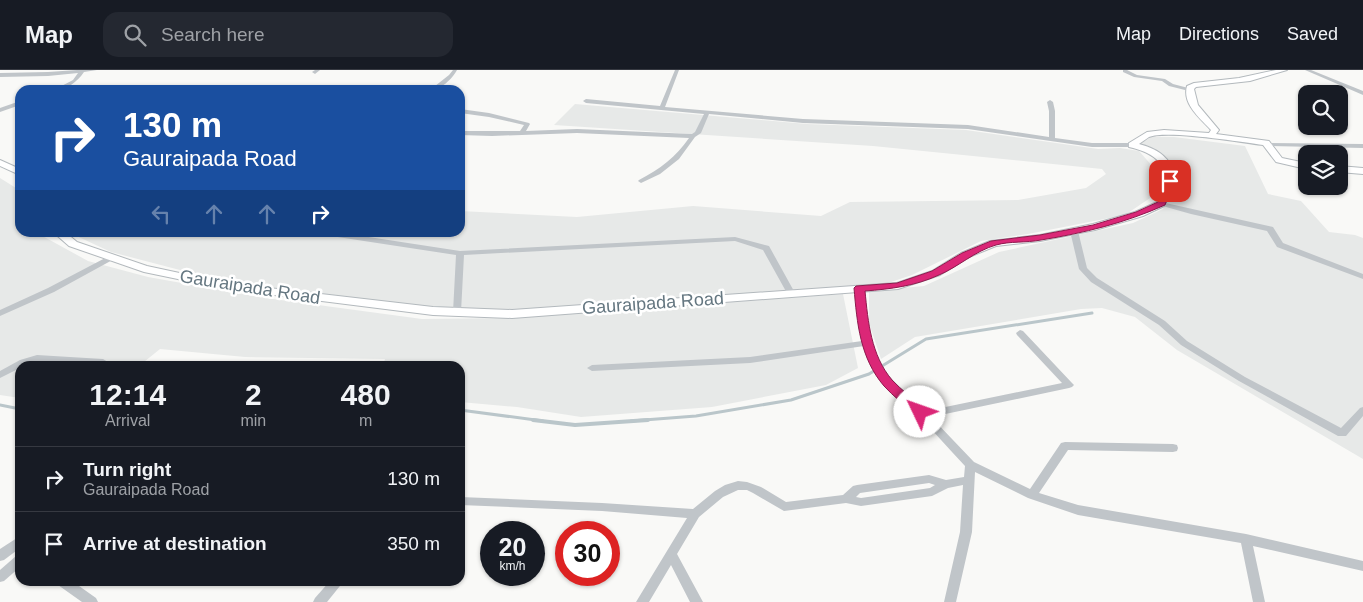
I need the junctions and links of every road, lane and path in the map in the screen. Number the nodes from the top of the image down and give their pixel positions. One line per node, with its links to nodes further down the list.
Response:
1 (95, 70): 6 (street)
2 (454, 70): 10 (street)
3 (677, 70): 16 (street)
4 (1283, 70): 11 (street)
5 (1307, 70): 12 (street)
6 (82, 71): 8 (street); 9 (street)
7 (1125, 71): 11 (street)
8 (0, 75)
9 (66, 85)
10 (439, 85)
11 (1189, 89): 23 (street)
12 (1363, 93)
13 (586, 101): 16 (street)
14 (1050, 102): 24 (street)
15 (15, 105): 17 (street)
16 (662, 108): 19 (street)
17 (0, 110)
18 (465, 112): 21 (street)
19 (707, 112): 22 (street); 24 (street)
20 (465, 133): 21 (street)
21 (522, 133): 22 (street)
22 (693, 136): 33 (street)
23 (1211, 136): 25 (street); 26 (street)
24 (1052, 138): 26 (street)
25 (1267, 145): 27 (street); 29 (street)
26 (1132, 146): 34 (street)
27 (1363, 146)
28 (0, 163): 30 (street)
29 (1298, 164)
30 (15, 170)
31 (1348, 170): 32 (street)
32 (1363, 171)
33 (641, 180)
34 (1162, 204): 35 (street, Gauraipada Road); 40 (street)
35 (1074, 231): 41 (street, Gauraipada Road); 52 (street)
36 (64, 237): 39 (street, Gauraipada Road)
37 (352, 237): 38 (street)
38 (460, 253): 42 (street); 43 (street)
39 (112, 258): 43 (street, Gauraipada Road); 44 (street)
40 (1363, 277)
41 (860, 288): 42 (street, Gauraipada Road); 46 (street)
42 (791, 293): 43 (street, Gauraipada Road)
43 (457, 312)
44 (0, 313)
45 (1020, 333): 53 (street)
46 (867, 344): 50 (street); 53 (street)
47 (26, 361): 48 (street)
48 (86, 361)
49 (15, 367): 51 (street)
50 (592, 368)
51 (0, 375)
52 (1363, 410)
53 (923, 415): 55 (street)
54 (1173, 448): 57 (street)
55 (970, 465): 56 (street); 57 (street)
56 (970, 480): 59 (street); 73 (street)
57 (1032, 495): 60 (street)
58 (465, 500): 59 (street)
59 (695, 514): 62 (street)
60 (1246, 539): 65 (street); 74 (street)
61 (15, 545): 63 (street)
62 (671, 554): 71 (street); 72 (street)
63 (0, 556)
64 (15, 564): 66 (street)
65 (1363, 566)
66 (0, 577)
67 (69, 586): 69 (street)
68 (333, 586): 70 (street)
69 (92, 602)
70 (318, 602)
71 (642, 602)
72 (697, 602)
73 (950, 602)
74 (1259, 602)

